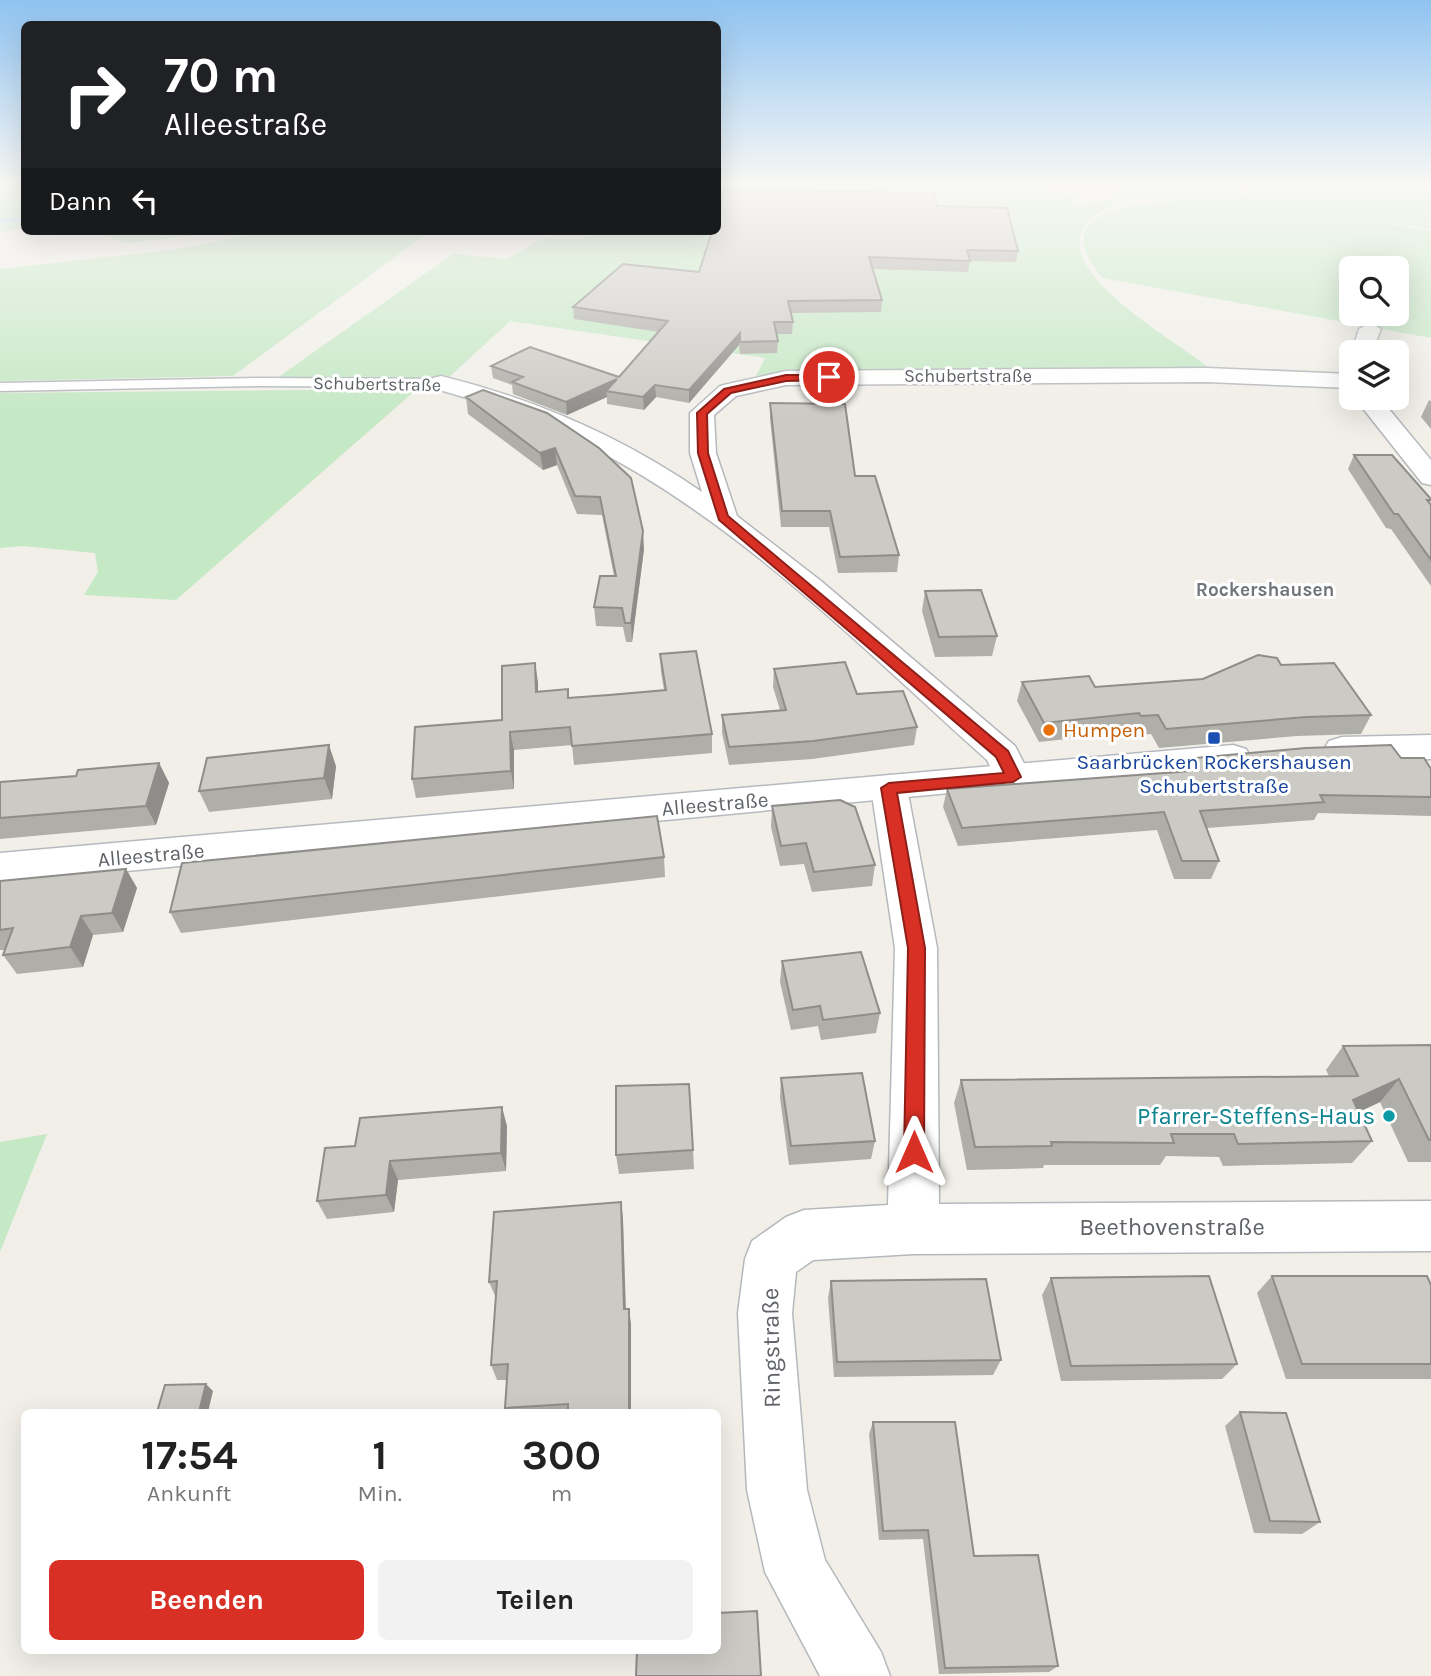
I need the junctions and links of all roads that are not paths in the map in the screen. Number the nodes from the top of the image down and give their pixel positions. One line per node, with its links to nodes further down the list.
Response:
1 (1370, 329): 2 (street)
2 (1366, 340)
3 (1339, 380): 8 (street, Schubertstraße)
4 (441, 383): 5 (lane, Schubertstraße); 8 (street, Schubertstraße)
5 (0, 387)
6 (1377, 410): 7 (street)
7 (1431, 477)
8 (723, 517): 12 (street, Schubertstraße)
9 (1431, 747): 10 (street)
10 (1311, 751)
11 (1270, 754): 12 (street, Alleestraße)
12 (1013, 777): 13 (street, Alleestraße)
13 (889, 788): 14 (street, Alleestraße); 16 (street)
14 (0, 868)
15 (1431, 1226): 16 (street, Beethovenstraße)
16 (913, 1229): 17 (street, Ringstraße)
17 (857, 1676)

